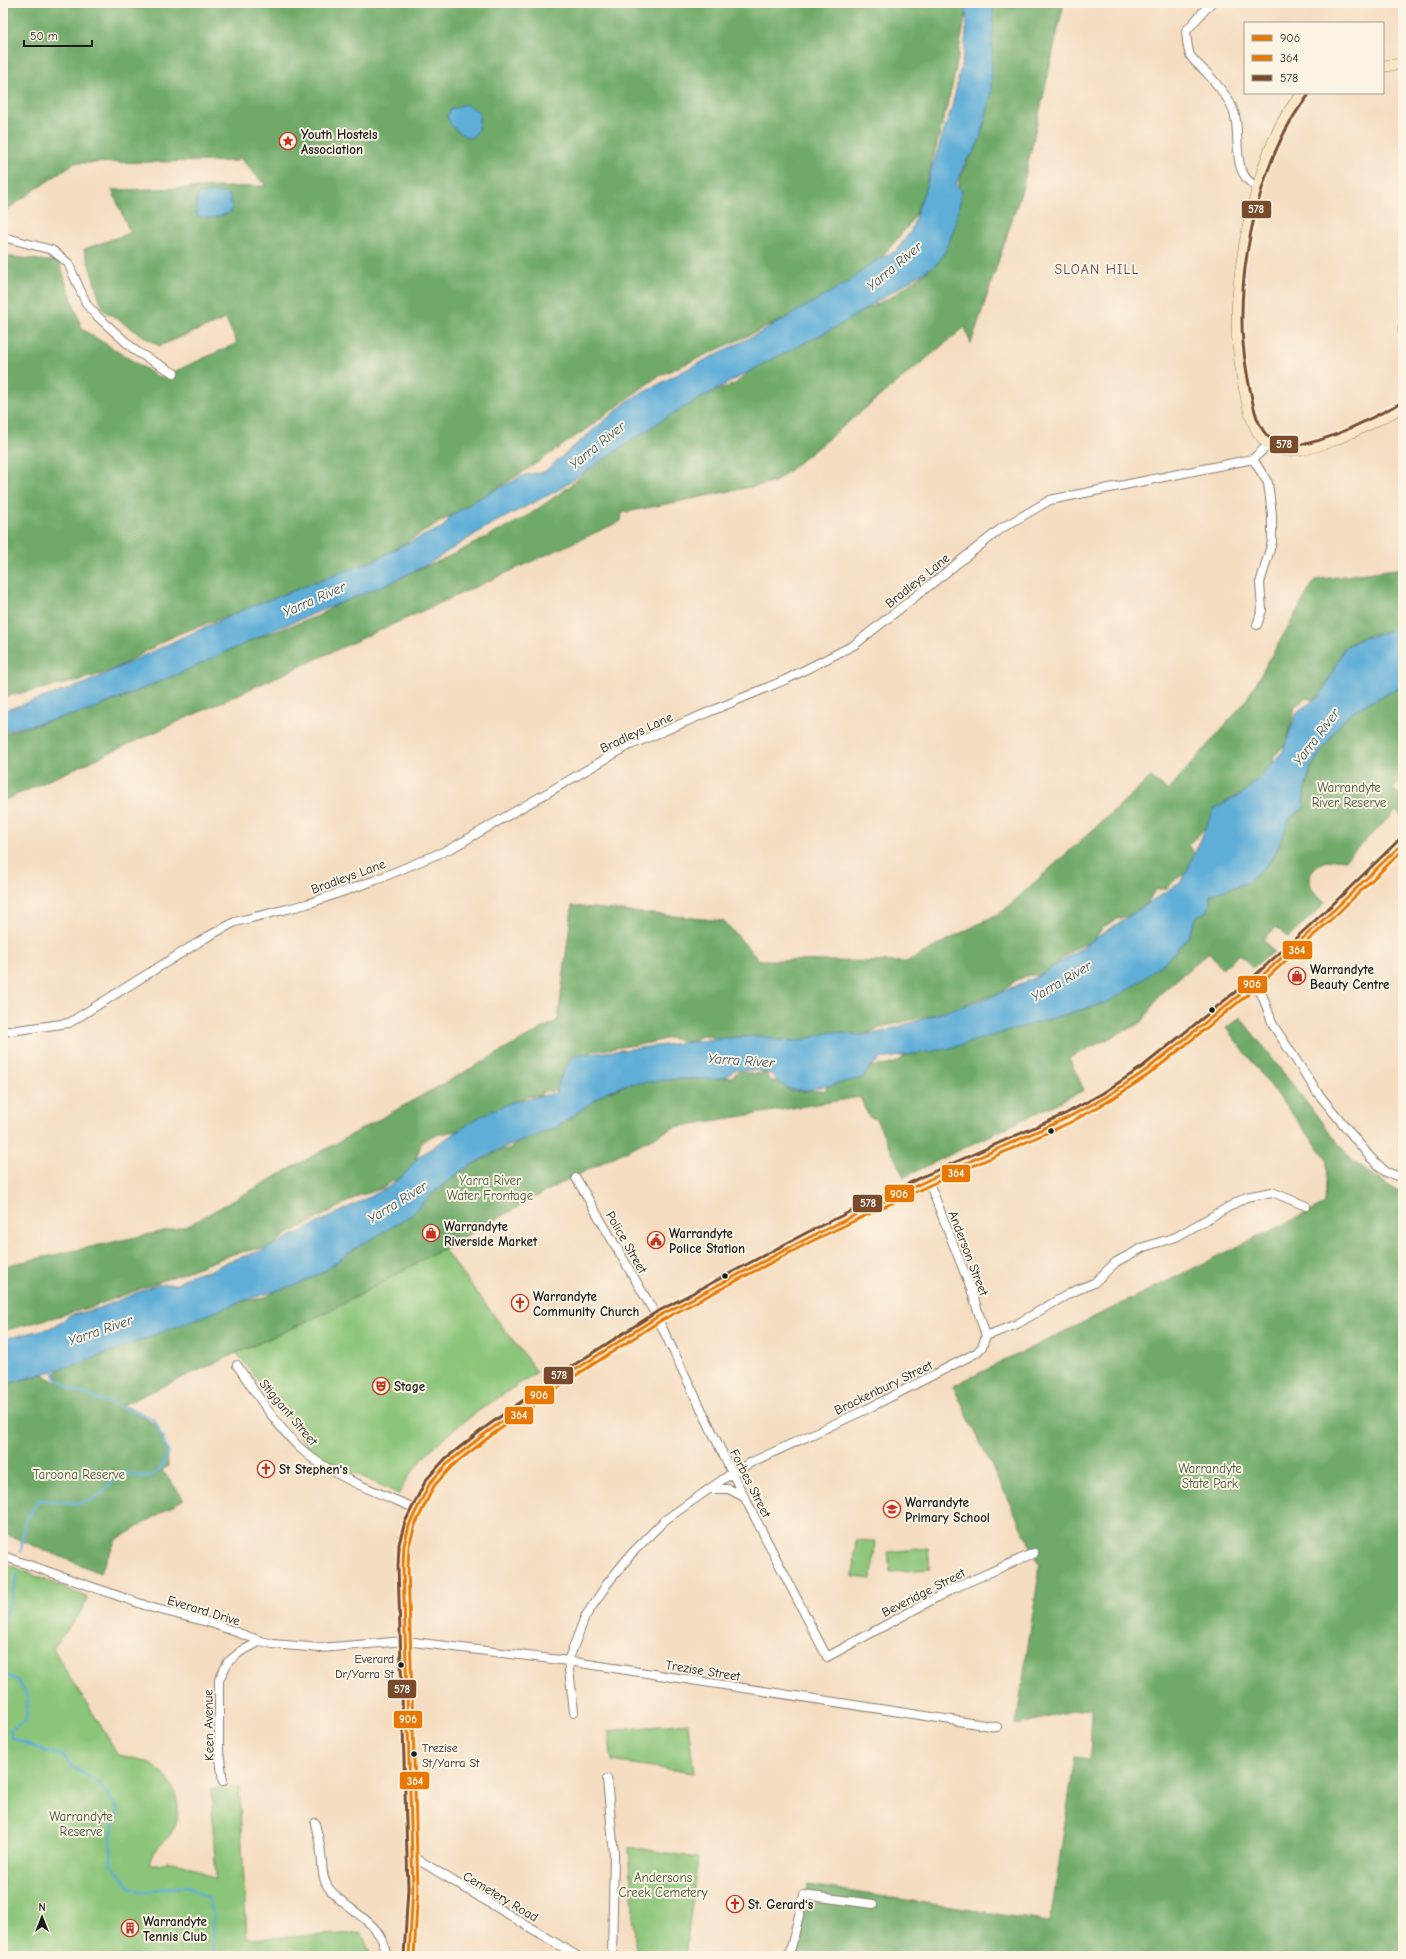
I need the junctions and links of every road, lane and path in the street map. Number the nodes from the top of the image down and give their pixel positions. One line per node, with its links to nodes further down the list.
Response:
1 (1211, 3): 5 (street)
2 (1403, 64): 3 (main road)
3 (1384, 66)
4 (1303, 94): 5 (main road)
5 (1258, 187): 11 (main road)
6 (4, 237): 9 (street)
7 (1403, 327): 8 (street)
8 (1403, 332)
9 (174, 373)
10 (1403, 407): 11 (main road)
11 (1269, 444): 12 (street)
12 (1253, 459): 13 (street); 16 (street, Bradleys Lane)
13 (1257, 625)
14 (1403, 843): 15 (main road)
15 (1253, 984): 18 (street); 19 (main road)
16 (3, 1032)
17 (576, 1178): 21 (street, Police Street)
18 (1403, 1178)
19 (928, 1180): 21 (main road); 22 (street, Anderson Street)
20 (1306, 1206): 22 (street)
21 (657, 1318): 24 (street, Forbes Street); 27 (main road)
22 (986, 1336): 24 (street, Brackenbury Street)
23 (236, 1365): 27 (street, Stiggant Street)
24 (732, 1474): 25 (street, Brackenbury Street); 26 (street, Forbes Street)
25 (709, 1489): 26 (street); 33 (street, Brackenbury Street)
26 (745, 1498): 32 (street, Forbes Street)
27 (417, 1509): 31 (main road)
28 (1034, 1554): 32 (street, Beveridge Street)
29 (3, 1556): 30 (street, Everard Drive)
30 (261, 1641): 31 (street, Everard Drive); 37 (street, Keen Avenue)
31 (405, 1641): 33 (street, Trezise Street); 39 (main road)
32 (827, 1657)
33 (568, 1661): 34 (street, Brackenbury Street); 35 (street, Trezise Street)
34 (574, 1712)
35 (997, 1727)
36 (607, 1779): 44 (street)
37 (222, 1781)
38 (315, 1823): 41 (street)
39 (412, 1856): 42 (main road); 43 (street, Cemetery Road)
40 (873, 1904): 45 (street)
41 (386, 1956)
42 (409, 1956)
43 (577, 1956)
44 (612, 1956)
45 (789, 1956)

